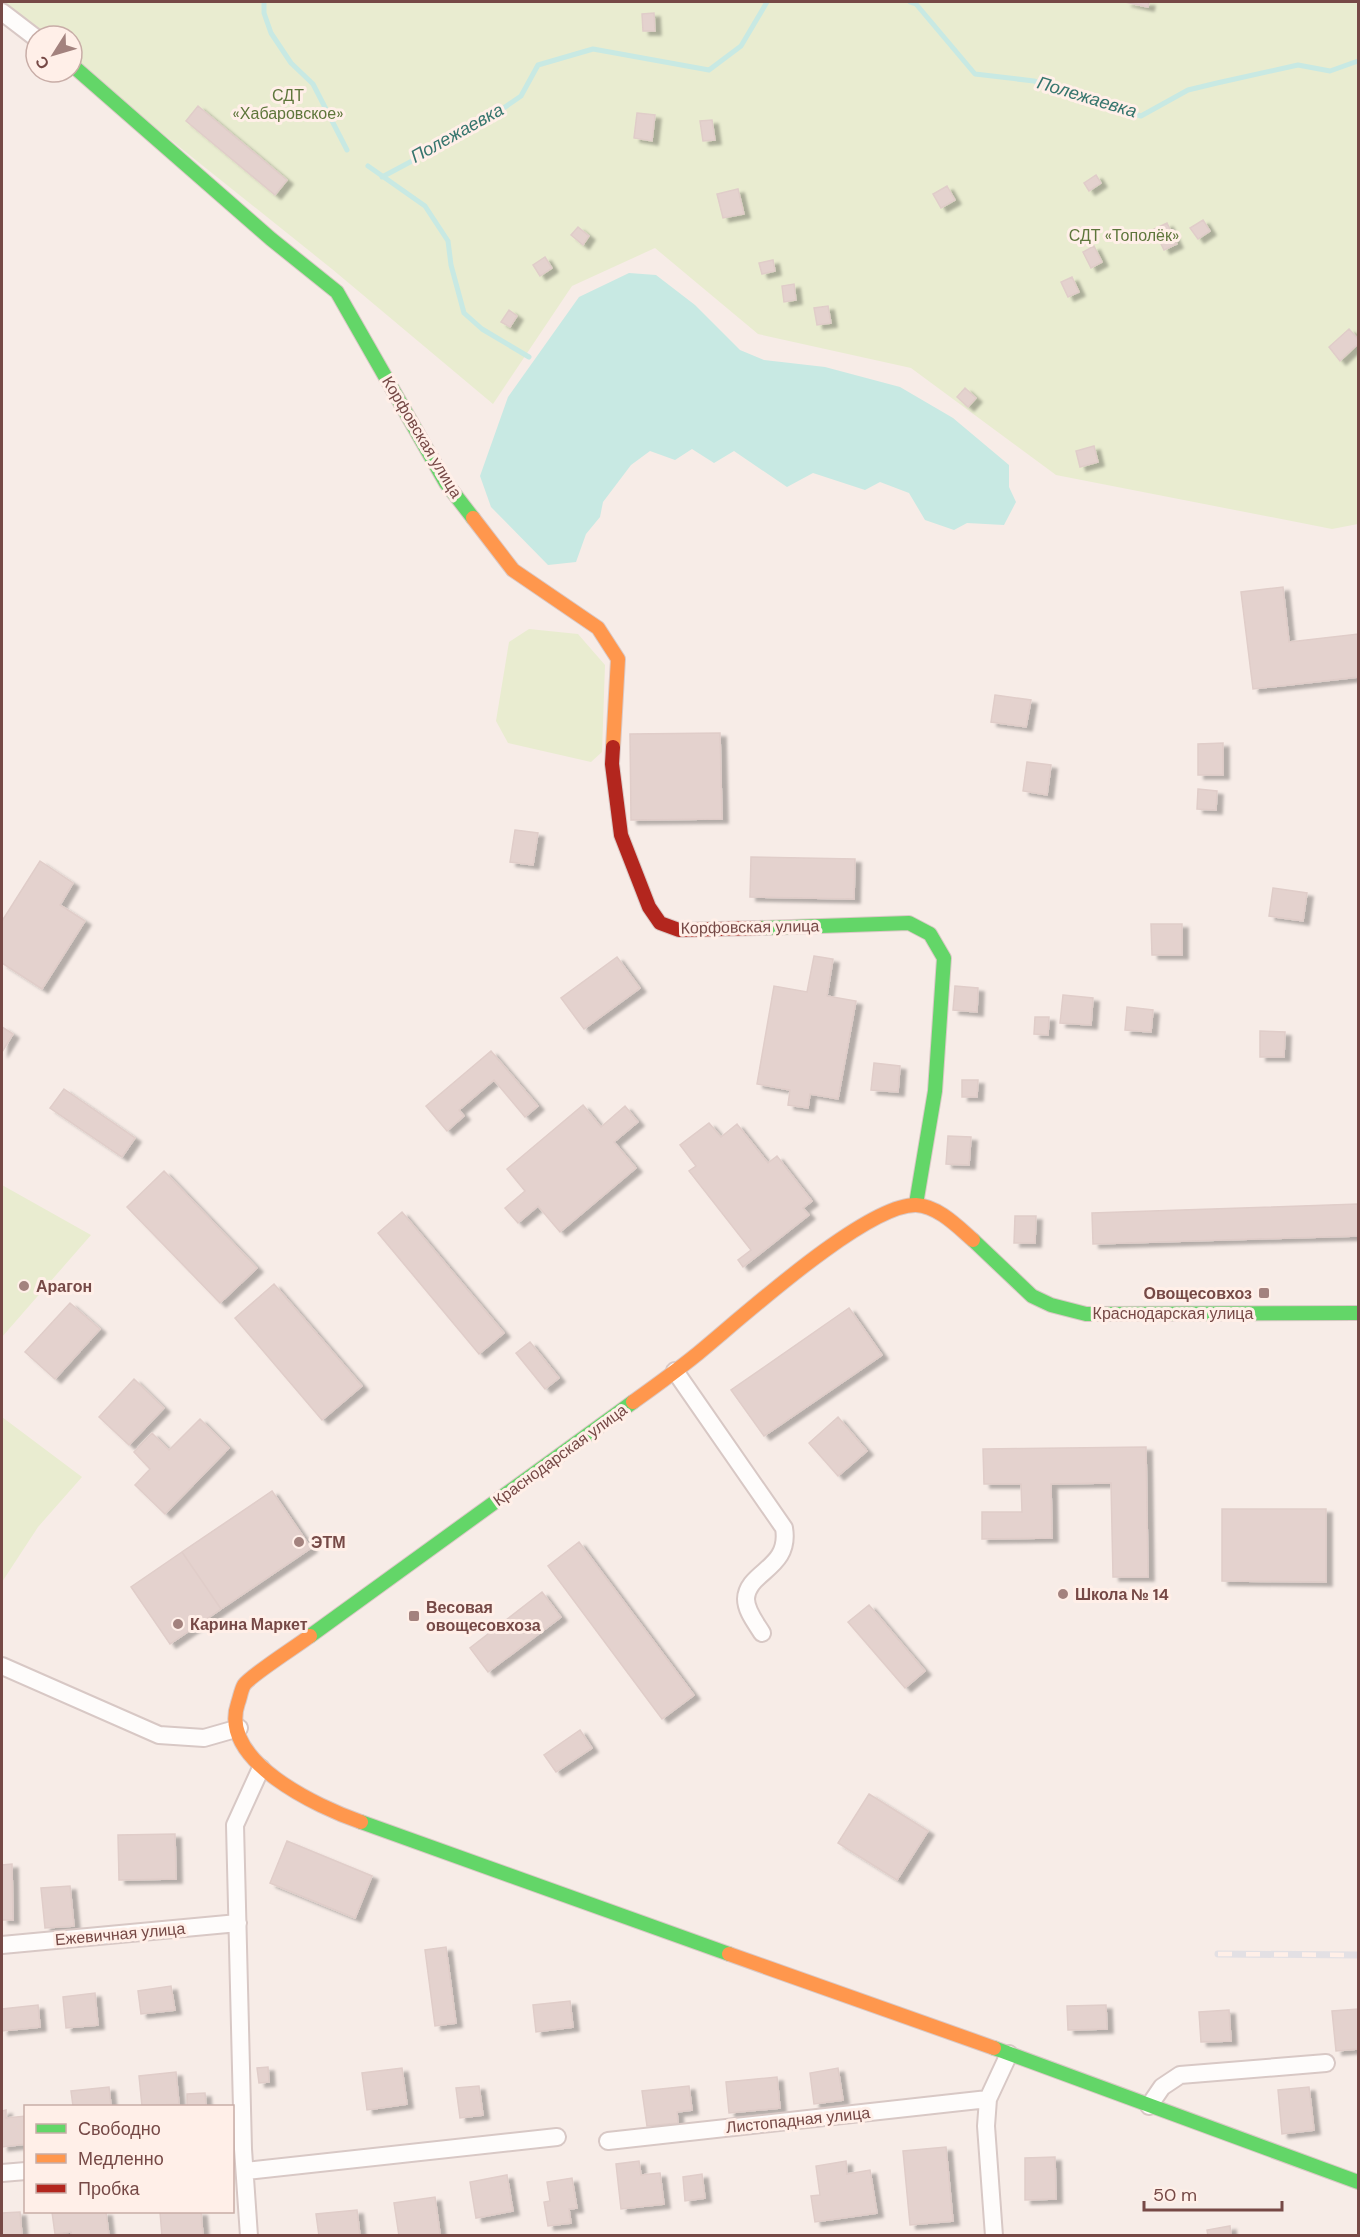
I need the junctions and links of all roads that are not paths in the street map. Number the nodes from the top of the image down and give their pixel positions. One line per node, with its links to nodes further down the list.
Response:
1 (2, 12): 2 (street)
2 (24, 29)
3 (84, 75): 4 (street, Корфовская улица)
4 (916, 1204): 5 (street, Краснодарская улица); 6 (street, Краснодарская улица)
5 (1359, 1313)
6 (675, 1371): 7 (street); 9 (street, Краснодарская улица)
7 (762, 1633)
8 (2, 1666): 9 (street)
9 (239, 1728): 10 (street, Краснодарская улица)
10 (261, 1768): 11 (street); 13 (street)
11 (238, 1923): 12 (street, Ежевичная улица); 19 (street)
12 (2, 1945)
13 (1009, 2054): 15 (street); 16 (street)
14 (1326, 2063): 16 (street)
15 (988, 2099): 18 (street, Листопадная улица); 25 (street)
16 (1149, 2106): 23 (street)
17 (557, 2137): 21 (street)
18 (608, 2141)
19 (238, 2150): 21 (street)
20 (24, 2170): 22 (street)
21 (246, 2171): 24 (street)
22 (2, 2173)
23 (1359, 2182)
24 (249, 2235)
25 (994, 2235)

